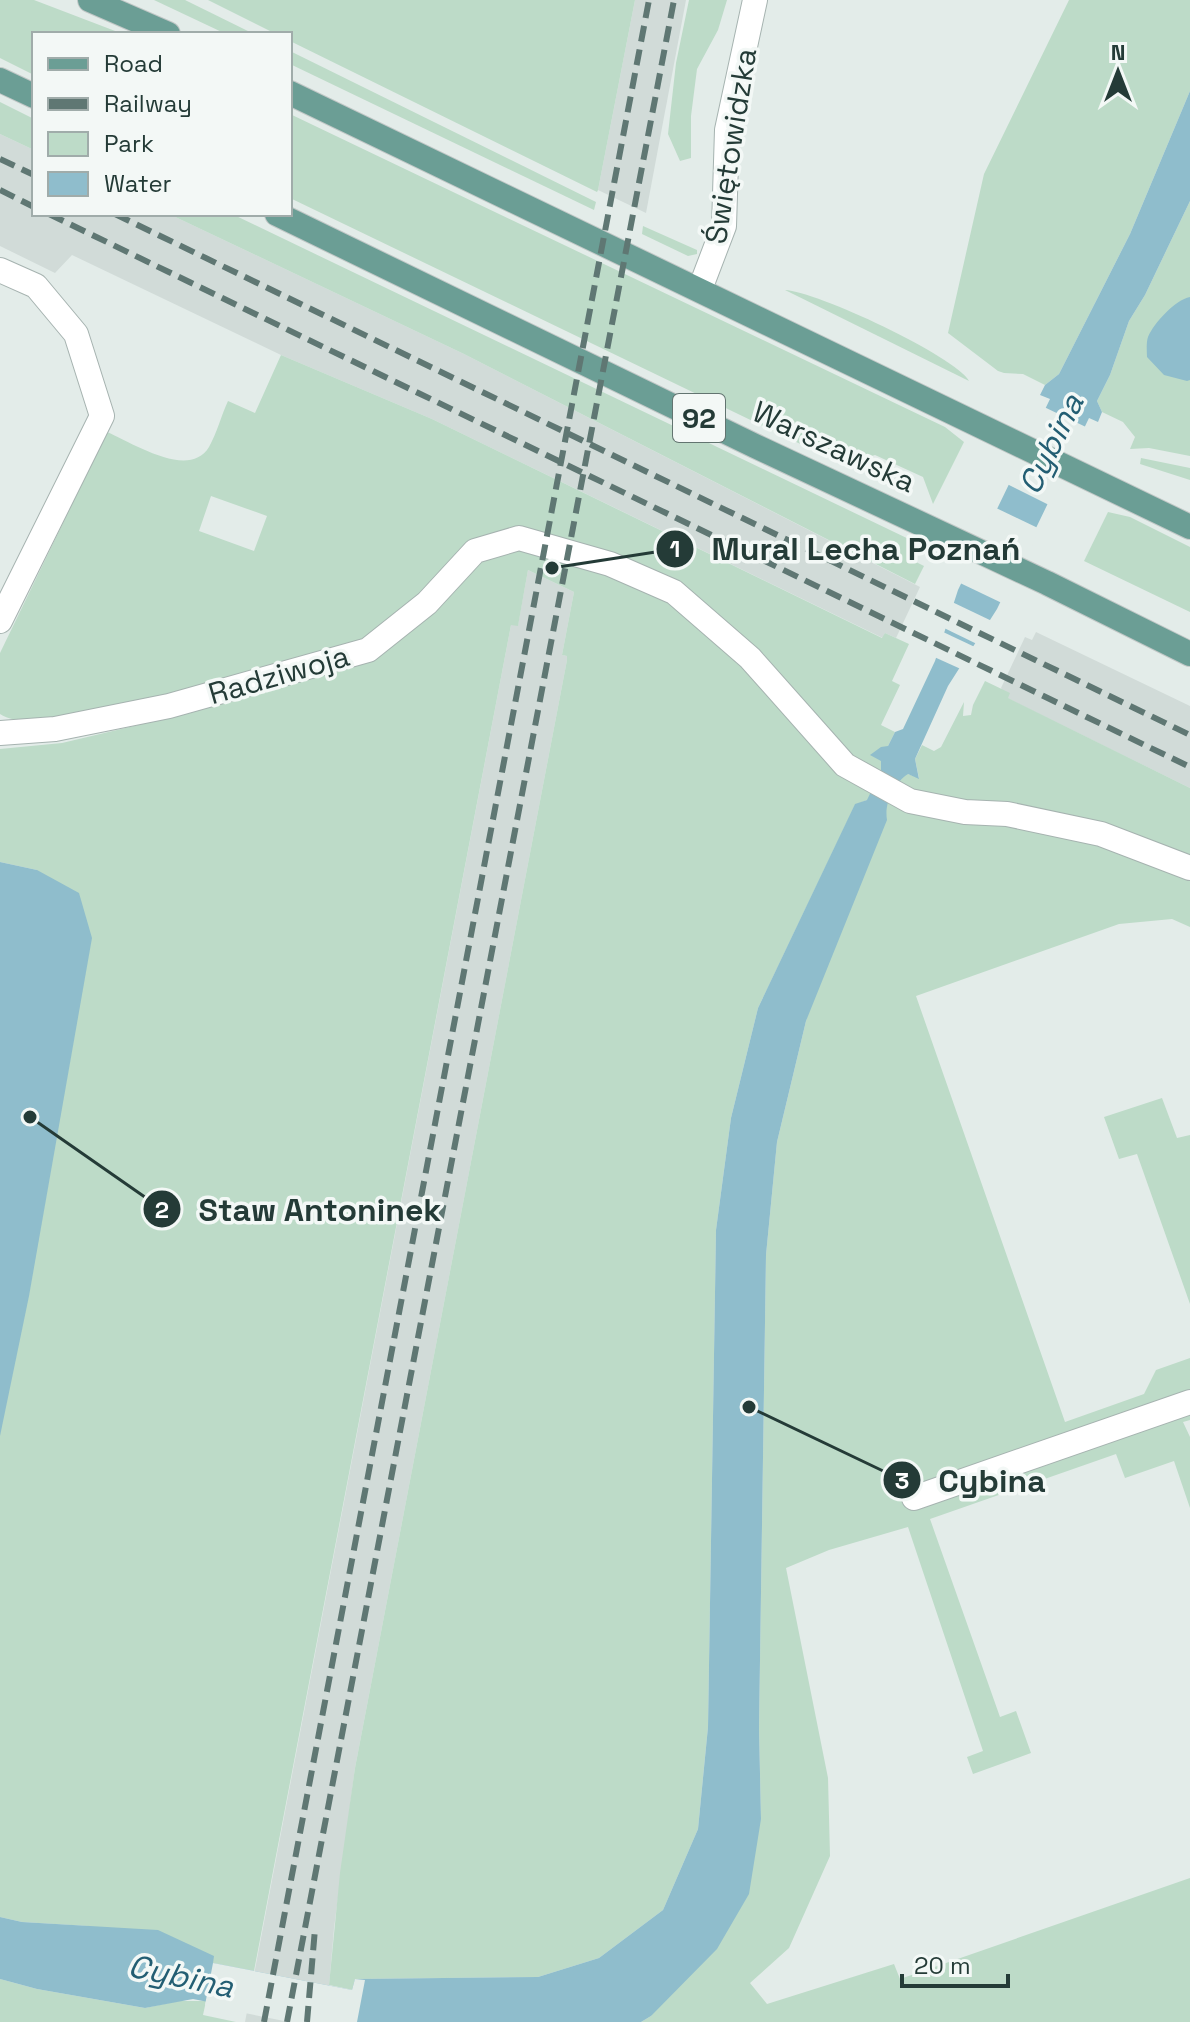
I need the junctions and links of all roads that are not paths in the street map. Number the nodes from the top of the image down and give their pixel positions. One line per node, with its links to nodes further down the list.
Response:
1 (90, 0): 3 (main road)
2 (755, 0): 9 (street, Świętowidzka)
3 (163, 32)
4 (0, 80): 6 (main road)
5 (292, 94): 9 (main road)
6 (32, 95)
7 (281, 216): 12 (main road, Warszawska / 92)
8 (0, 270): 11 (street)
9 (700, 289): 10 (main road)
10 (1190, 527)
11 (0, 621)
12 (1190, 654)
13 (0, 733): 14 (street, Radziwoja)
14 (1190, 868)
15 (1190, 1402): 16 (street)
16 (914, 1498)

